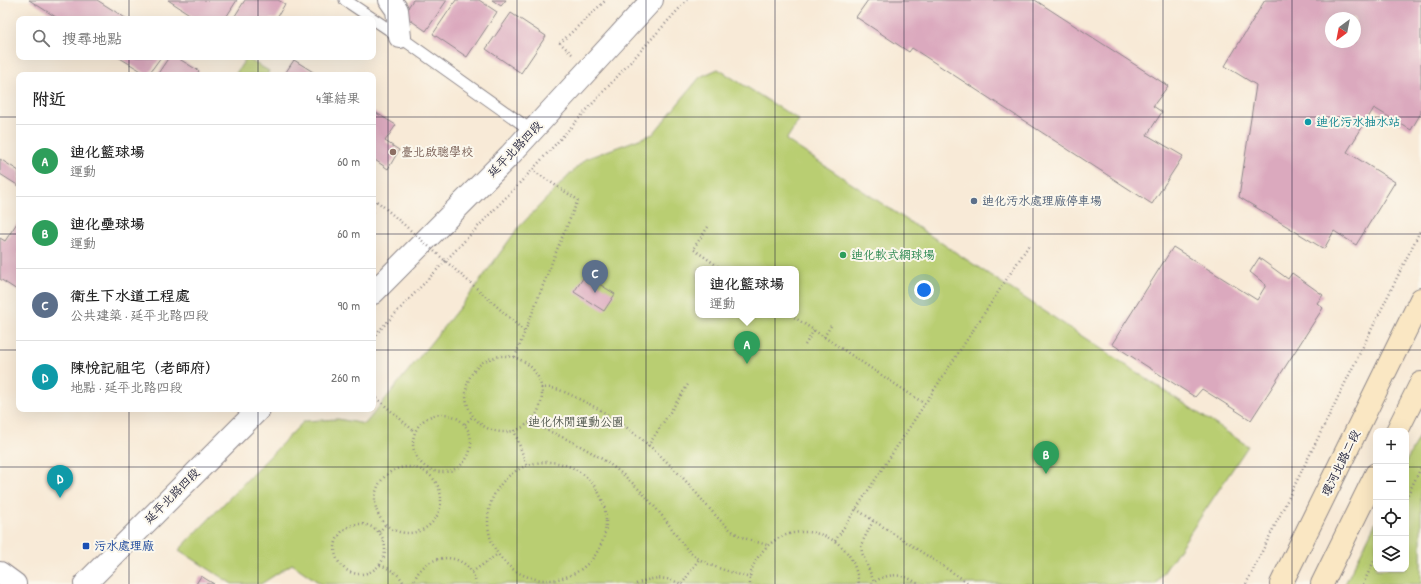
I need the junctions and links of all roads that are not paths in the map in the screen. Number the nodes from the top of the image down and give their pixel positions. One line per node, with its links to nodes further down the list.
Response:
1 (345, 0): 4 (lane)
2 (390, 0): 6 (street)
3 (652, 0): 7 (street, 延平北路四段)
4 (369, 16)
5 (376, 21): 6 (lane)
6 (400, 37): 7 (lane)
7 (532, 131): 8 (street, 延平北路四段)
8 (376, 290)
9 (1421, 299): 17 (main road, 環河北路二段)
10 (1421, 382): 12 (main road)
11 (256, 412): 16 (street, 延平北路四段)
12 (1398, 428)
13 (1373, 480): 18 (main road)
14 (0, 573): 15 (street)
15 (15, 584)
16 (85, 584)
17 (1281, 584)
18 (1322, 584)

